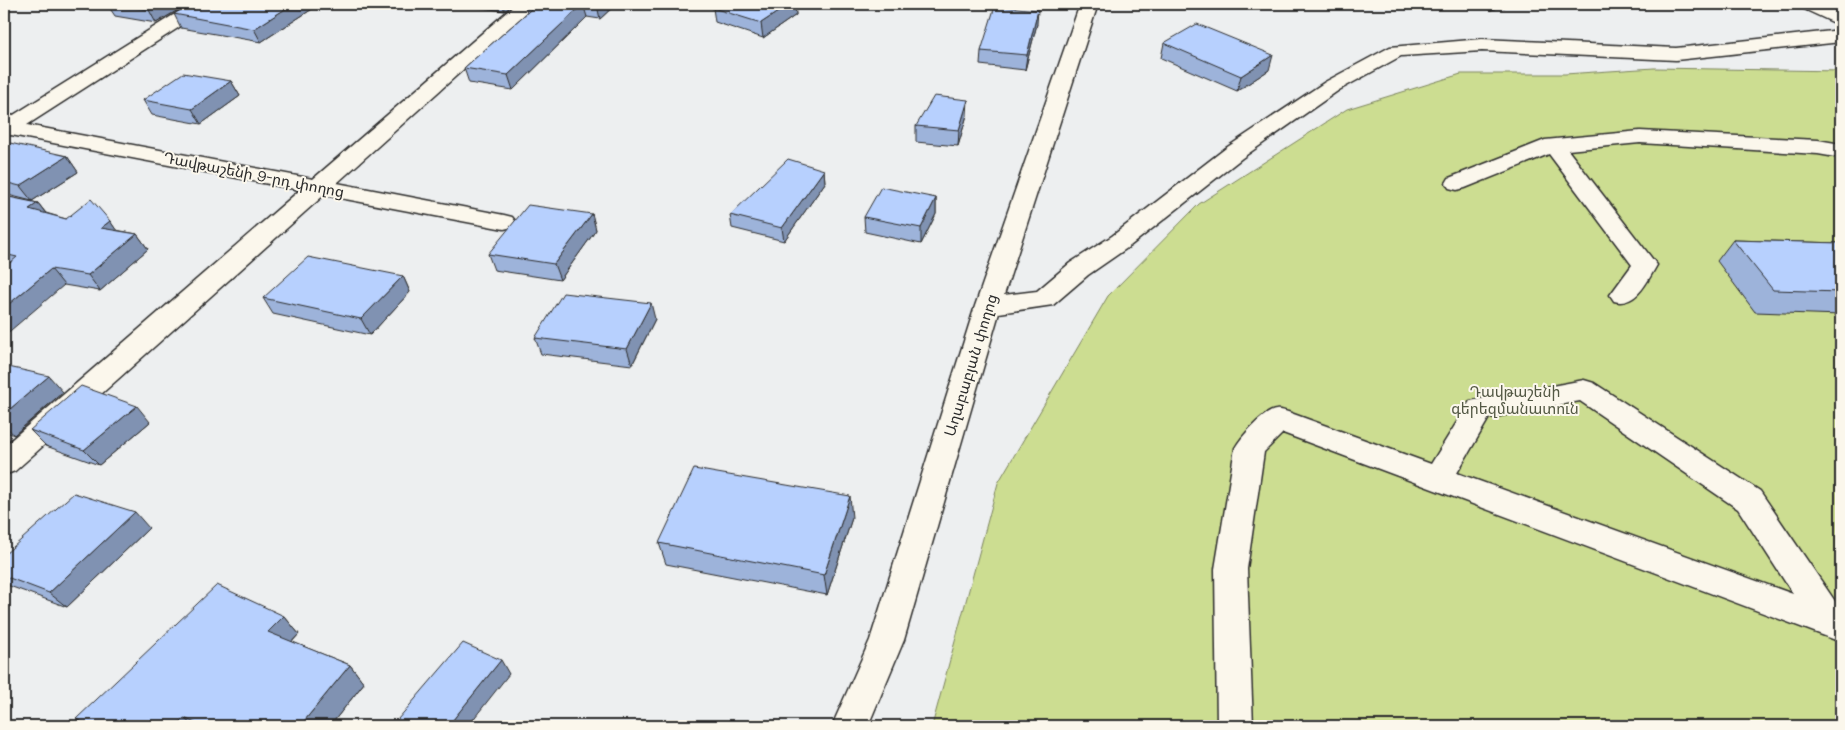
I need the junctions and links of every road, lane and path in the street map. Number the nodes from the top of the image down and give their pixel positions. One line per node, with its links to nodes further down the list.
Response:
1 (204, 4): 7 (street)
2 (527, 4): 11 (street)
3 (1089, 4): 14 (street, Աղաբաբյան փողոց)
4 (1808, 4): 5 (street)
5 (1841, 22)
6 (1841, 36): 14 (street)
7 (5, 128): 11 (street, Դավթաշենի 9-րդ փողոց)
8 (1553, 145): 9 (street); 10 (street); 13 (street)
9 (1841, 151)
10 (1456, 183)
11 (322, 186): 12 (street, Դավթաշենի 9-րդ փողոց); 15 (street)
12 (504, 222)
13 (1623, 295)
14 (988, 306): 18 (street, Աղաբաբյան փողոց)
15 (4, 463)
16 (1438, 478): 17 (street); 17 (street); 19 (street)
17 (1835, 624)
18 (850, 726)
19 (1235, 726)

